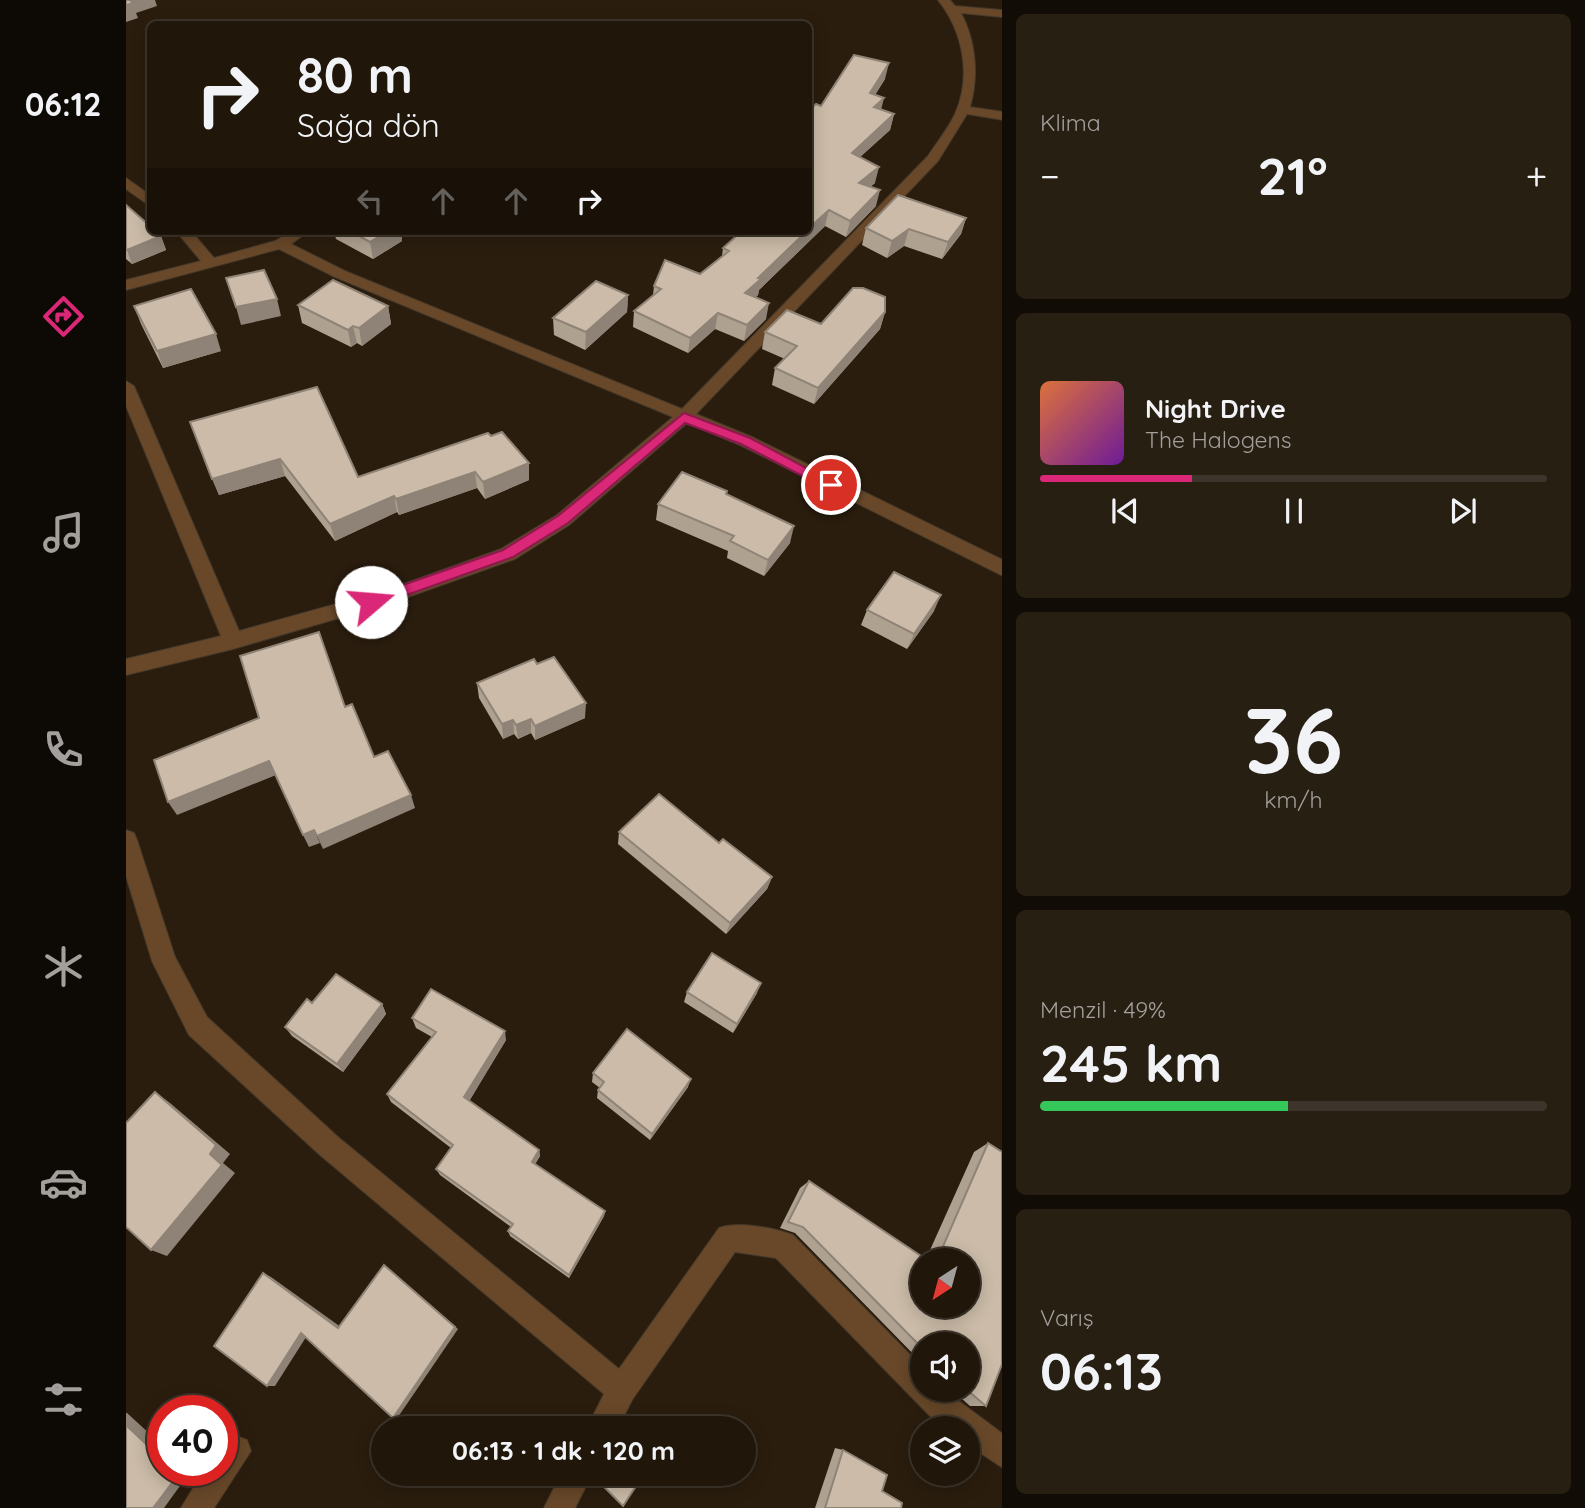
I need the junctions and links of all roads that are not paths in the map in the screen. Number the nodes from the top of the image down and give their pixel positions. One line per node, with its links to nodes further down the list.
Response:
1 (950, 4): 2 (street); 3 (street)
2 (1002, 14)
3 (963, 110): 4 (street); 13 (street)
4 (1002, 116)
5 (126, 182): 6 (street)
6 (147, 200)
7 (186, 235): 10 (street)
8 (295, 235): 9 (street)
9 (280, 244): 10 (street); 13 (street)
10 (211, 263): 11 (street)
11 (126, 285)
12 (126, 386): 15 (street)
13 (684, 417): 14 (street); 15 (street)
14 (1002, 569)
15 (233, 641): 16 (street)
16 (126, 667)
17 (126, 840): 19 (street)
18 (910, 1376): 19 (street)
19 (622, 1390): 21 (street)
20 (936, 1402): 22 (street)
21 (608, 1416)
22 (1002, 1453)
23 (211, 1486): 25 (street)
24 (571, 1486): 26 (street)
25 (196, 1508)
26 (559, 1508)

